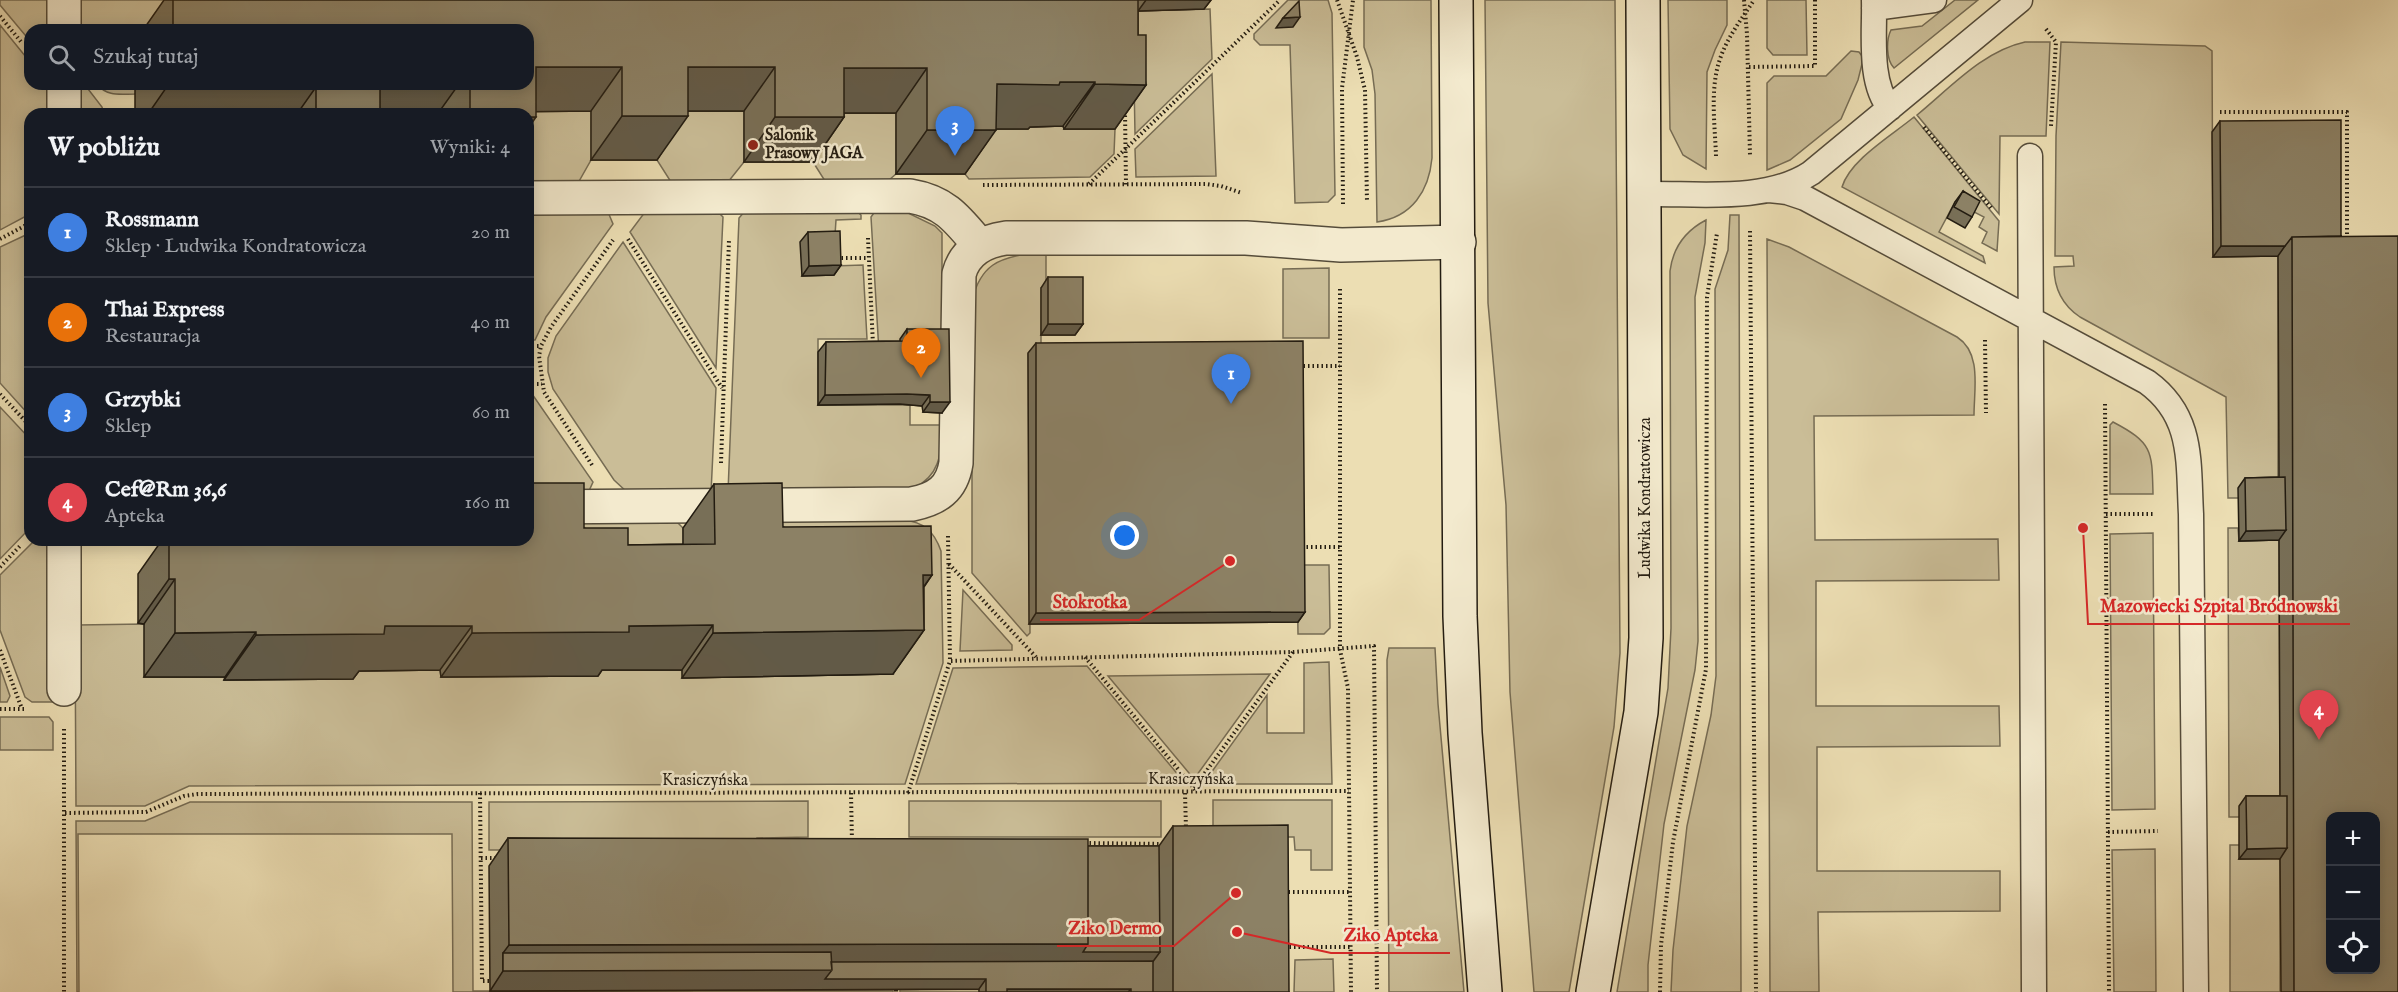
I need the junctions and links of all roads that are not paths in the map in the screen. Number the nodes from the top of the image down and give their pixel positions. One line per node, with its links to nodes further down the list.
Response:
1 (63, 0): 7 (main road)
2 (1456, 0): 15 (main road)
3 (1643, 0): 13 (main road, Ludwika Kondratowicza)
4 (1934, 0): 6 (lane)
5 (2020, 0): 9 (lane)
6 (1874, 4): 9 (lane)
7 (64, 24)
8 (64, 90): 10 (main road)
9 (1896, 103): 12 (lane)
10 (64, 108)
11 (2030, 156): 17 (lane)
12 (1769, 190): 13 (lane); 17 (lane)
13 (1644, 194): 22 (main road, Ludwika Kondratowicza)
14 (534, 198): 16 (main road)
15 (1459, 242): 16 (main road); 21 (main road)
16 (980, 246): 18 (main road)
17 (2031, 319): 23 (lane); 24 (lane)
18 (534, 507)
19 (64, 546): 20 (main road)
20 (64, 689)
21 (1485, 992)
22 (1593, 992)
23 (2034, 992)
24 (2196, 992)

